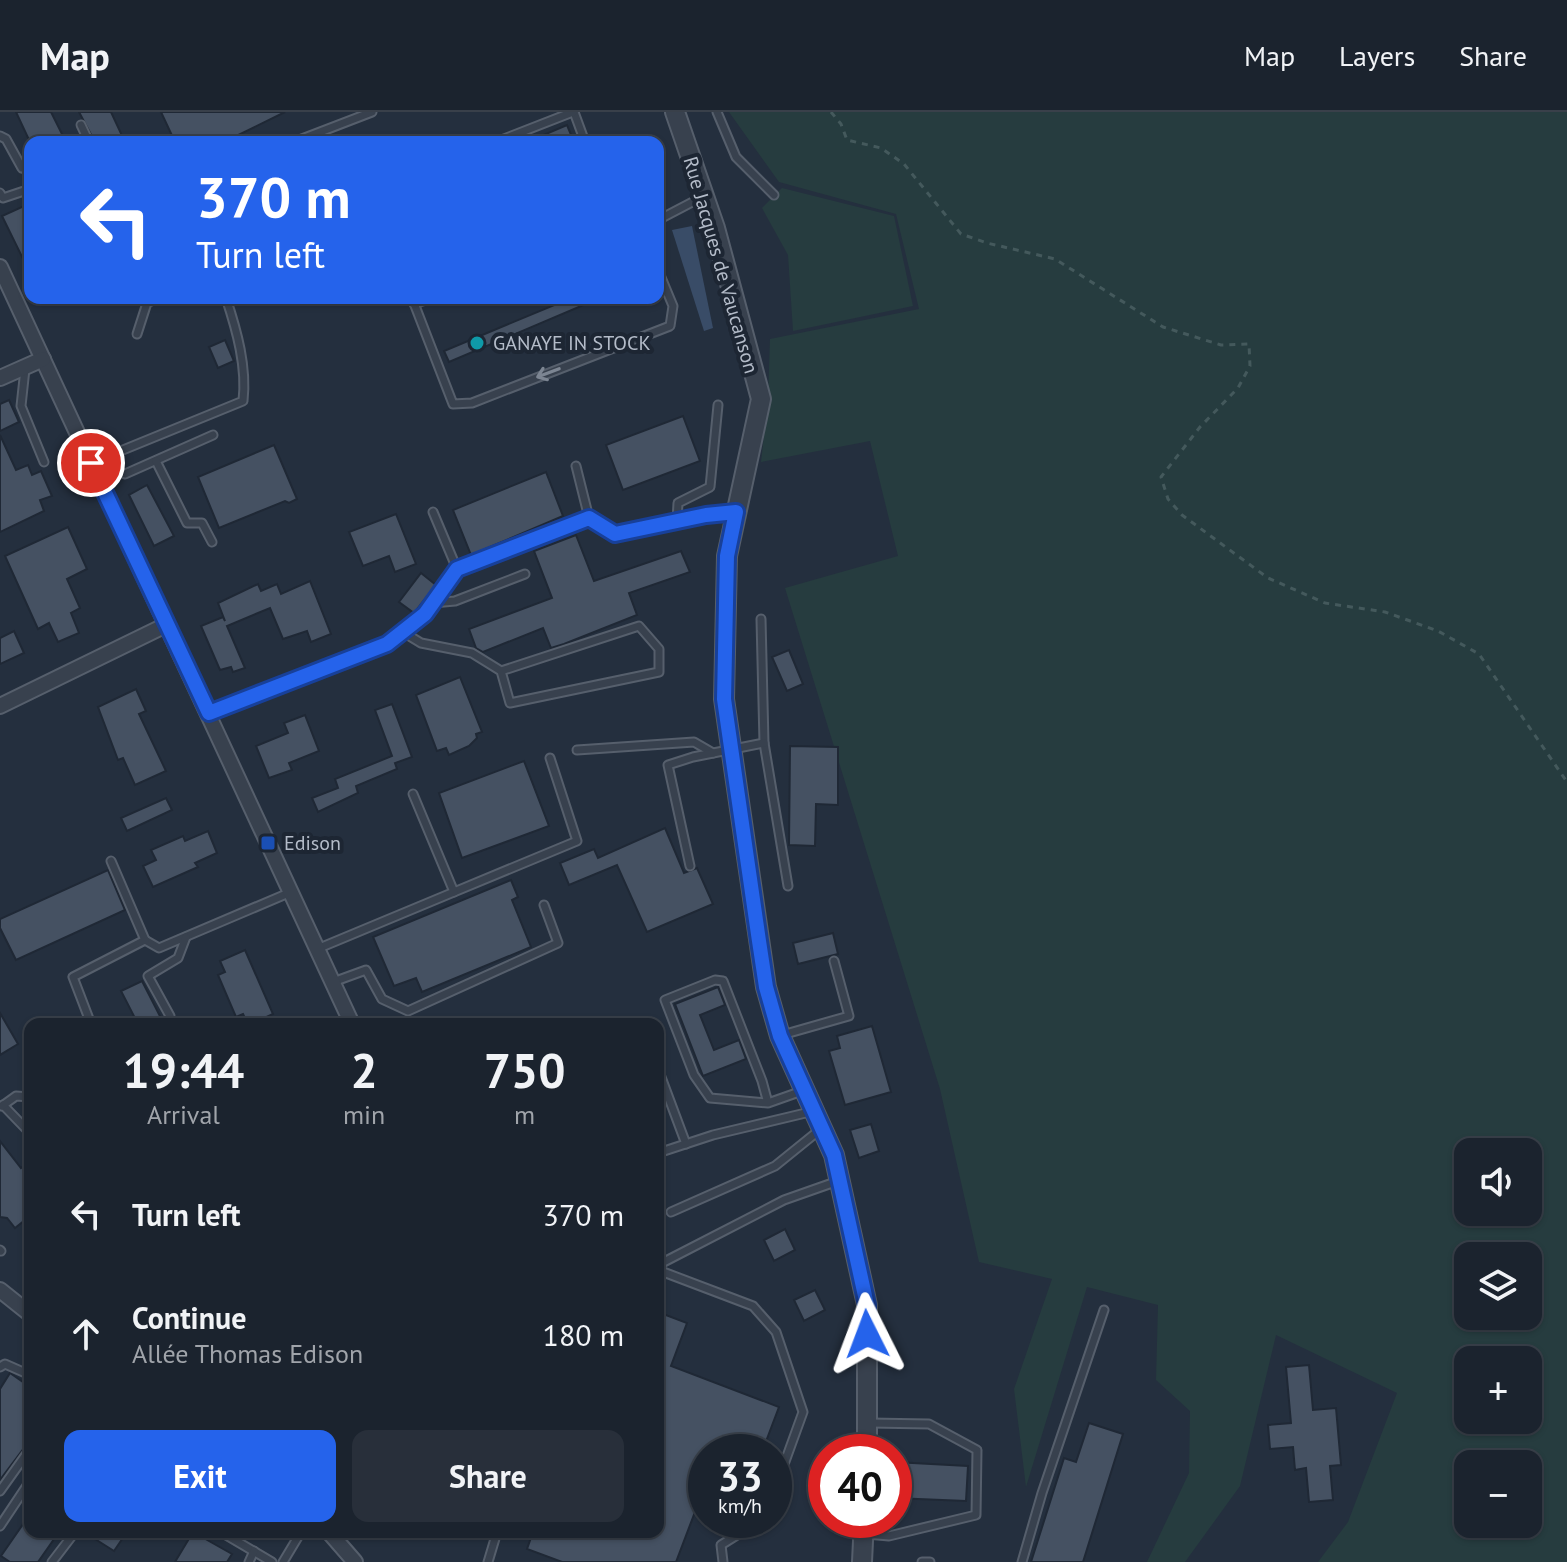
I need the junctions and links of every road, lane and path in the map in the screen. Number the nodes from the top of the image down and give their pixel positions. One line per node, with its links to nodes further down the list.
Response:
1 (372, 112): 9 (lane)
2 (573, 112): 10 (lane); 11 (lane)
3 (675, 112): 16 (street, Rue Jacques de Vaucanson)
4 (717, 112): 15 (lane)
5 (831, 112): 52 (path)
6 (81, 125): 8 (lane)
7 (0, 136): 12 (lane)
8 (86, 136)
9 (310, 136)
10 (511, 136)
11 (583, 136)
12 (24, 167)
13 (24, 191): 14 (lane)
14 (0, 193)
15 (774, 195)
16 (702, 196): 17 (lane); 34 (street, Rue Jacques de Vaucanson)
17 (664, 218)
18 (0, 267): 24 (street)
19 (664, 284): 22 (lane, one-way to 22)
20 (147, 304): 23 (lane)
21 (228, 304): 31 (lane)
22 (414, 304)
23 (137, 334)
24 (43, 359): 25 (street); 31 (street)
25 (25, 367): 26 (street); 30 (lane)
26 (0, 378)
27 (718, 405): 36 (lane)
28 (213, 435): 29 (lane)
29 (156, 461): 31 (lane); 37 (lane)
30 (44, 462)
31 (95, 462): 42 (street)
32 (576, 466): 35 (lane)
33 (433, 512): 38 (lane)
34 (736, 512): 36 (lane); 50 (street, Rue Jacques de Vaucanson)
35 (589, 518): 36 (lane); 38 (lane)
36 (677, 521)
37 (212, 542)
38 (457, 569): 40 (lane)
39 (525, 574): 40 (lane)
40 (433, 603): 43 (lane)
41 (761, 619): 48 (lane)
42 (166, 625): 46 (street); 47 (street)
43 (403, 632): 44 (lane); 45 (lane)
44 (387, 644): 47 (street)
45 (501, 671): 45 (lane)
46 (0, 706)
47 (209, 713): 57 (street)
48 (764, 743): 50 (lane); 56 (lane)
49 (577, 750): 50 (lane)
50 (722, 752): 55 (lane); 68 (street, Rue Jacques de Vaucanson)
51 (550, 758): 58 (lane)
52 (1567, 782)
53 (413, 794): 58 (lane)
54 (111, 861): 61 (lane)
55 (690, 866)
56 (788, 886)
57 (291, 892): 60 (lane); 62 (street)
58 (454, 892): 62 (lane)
59 (544, 905): 64 (lane)
60 (186, 937): 61 (lane); 65 (lane)
61 (145, 940): 66 (lane)
62 (317, 949): 64 (street)
63 (834, 961): 68 (lane)
64 (333, 982): 67 (street)
65 (170, 1016)
66 (89, 1018)
67 (349, 1018)
68 (780, 1036): 70 (street, Rue Jacques de Vaucanson)
69 (664, 1085): 76 (lane)
70 (804, 1090): 72 (lane); 74 (street, Rue Jacques de Vaucanson)
71 (24, 1097): 73 (lane)
72 (768, 1103): 72 (lane)
73 (2, 1106): 75 (lane)
74 (818, 1120): 76 (lane); 78 (street, Rue Jacques de Vaucanson); 79 (lane)
75 (24, 1127)
76 (686, 1144): 77 (lane)
77 (664, 1151)
78 (840, 1181): 80 (lane); 87 (street, Rue Jacques de Vaucanson)
79 (671, 1212)
80 (664, 1265)
81 (664, 1270): 89 (lane)
82 (0, 1290): 83 (street)
83 (24, 1309)
84 (1104, 1310): 113 (lane)
85 (0, 1367): 86 (lane)
86 (24, 1372)
87 (867, 1422): 88 (street, Rue Jacques de Vaucanson); 94 (lane)
88 (867, 1434)
89 (792, 1442)
90 (24, 1457): 92 (lane)
91 (24, 1490): 93 (lane)
92 (0, 1491)
93 (0, 1526)
94 (912, 1530)
95 (70, 1538): 103 (lane)
96 (231, 1538): 102 (lane)
97 (297, 1538): 106 (lane)
98 (334, 1538): 107 (street)
99 (495, 1538): 108 (lane)
100 (732, 1538): 109 (lane)
101 (863, 1538): 110 (street)
102 (254, 1551): 104 (lane); 105 (lane)
103 (52, 1562)
104 (249, 1562)
105 (272, 1562)
106 (283, 1562)
107 (355, 1562)
108 (488, 1562)
109 (723, 1562)
110 (862, 1562)
111 (922, 1562): 112 (lane)
112 (930, 1562)
113 (1022, 1562)

